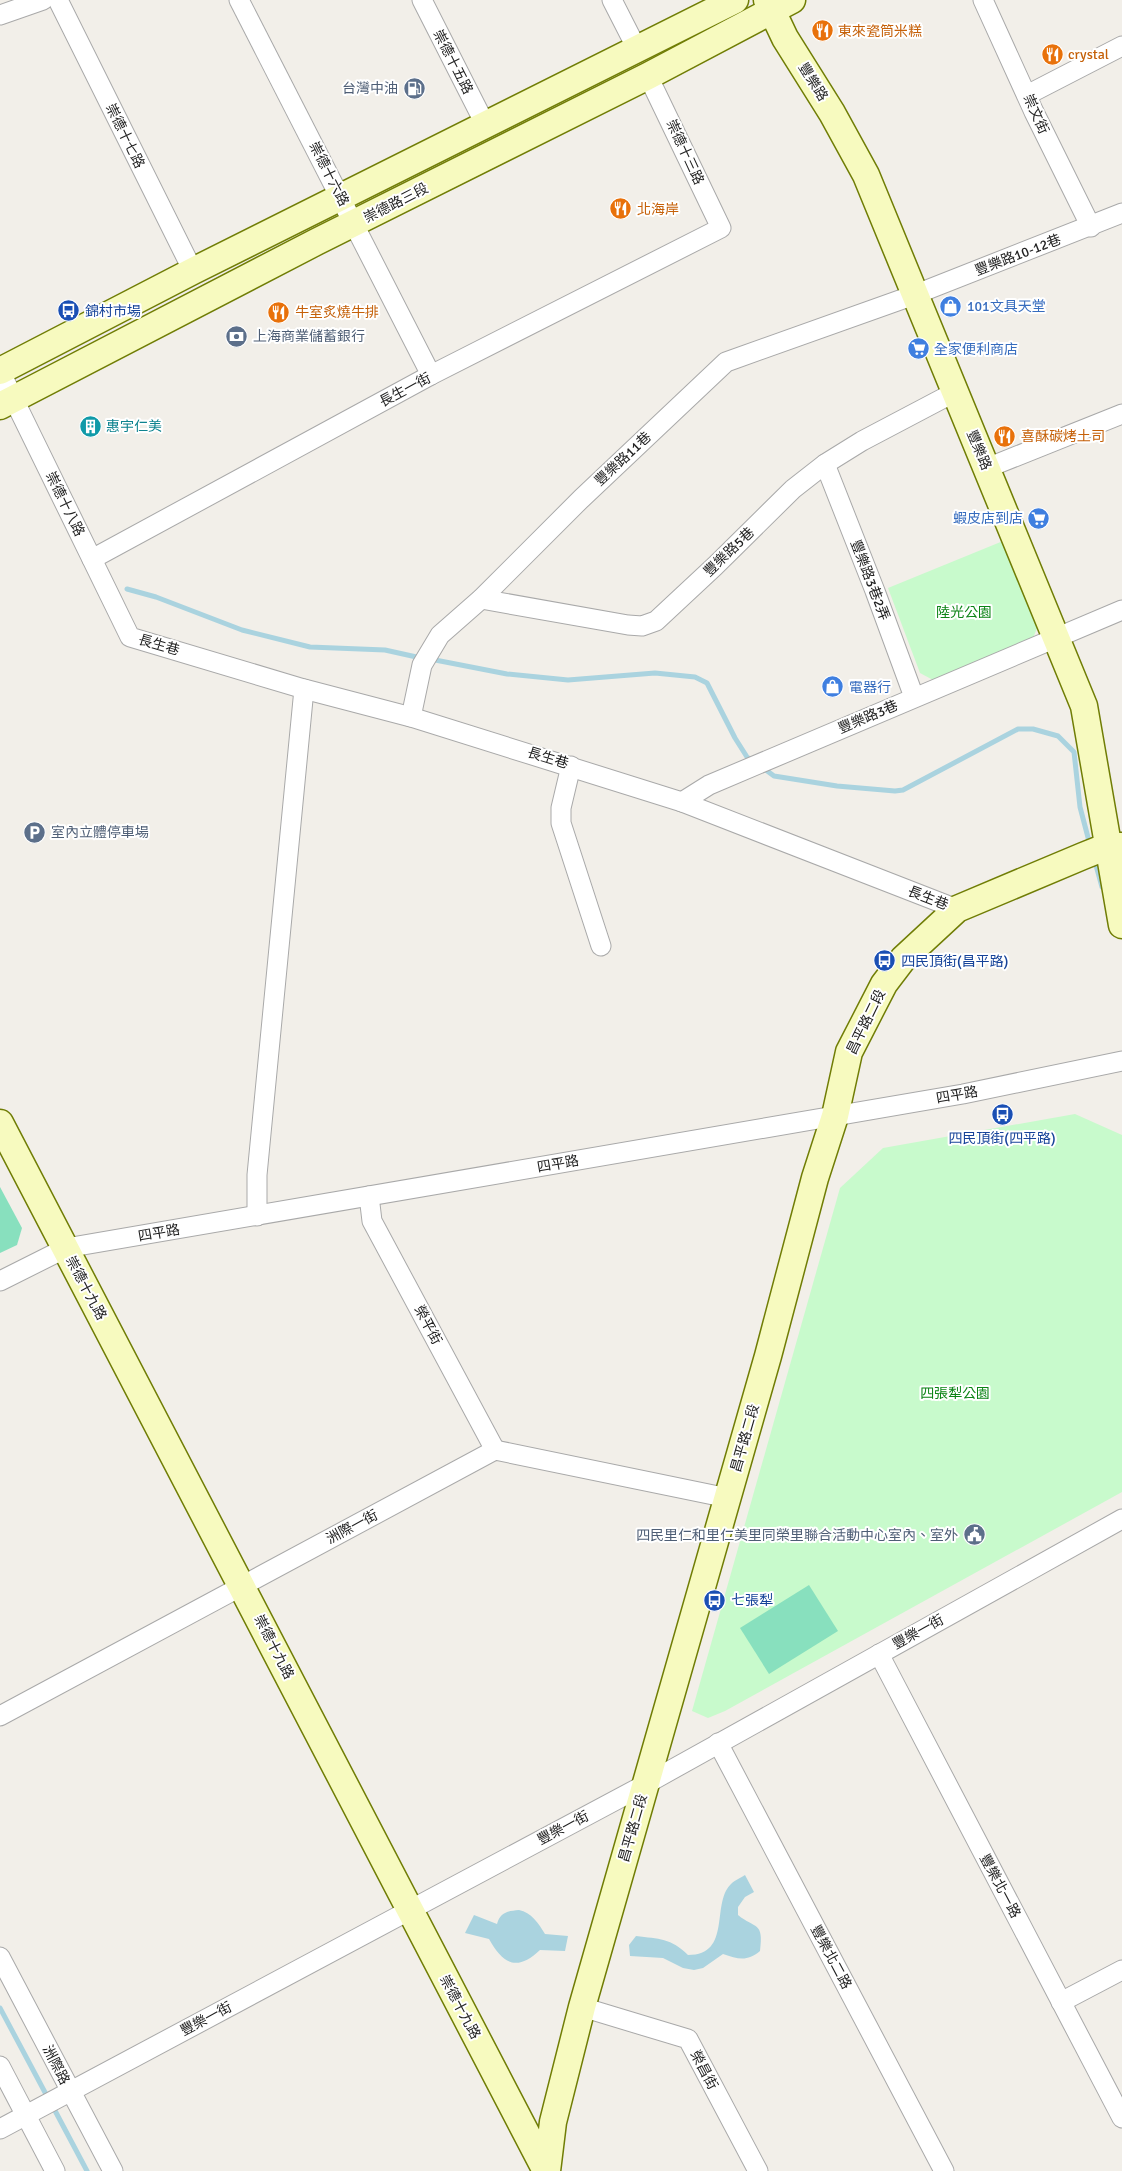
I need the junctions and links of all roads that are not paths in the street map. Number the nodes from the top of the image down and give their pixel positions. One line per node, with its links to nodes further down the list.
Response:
1 (43, 0): 9 (street)
2 (58, 0): 20 (street, 崇德十七路)
3 (239, 0): 15 (street, 崇德十六路)
4 (422, 0): 14 (street, 崇德十五路)
5 (612, 0): 11 (street)
6 (735, 0): 11 (street)
7 (983, 0): 13 (street, 崇文街)
8 (777, 4): 12 (street, 崇德路三段); 21 (street, 豐樂路)
9 (0, 15)
10 (1122, 46): 13 (street)
11 (637, 49): 14 (street)
12 (648, 76): 17 (street, 崇德路三段); 19 (street, 崇德十三路)
13 (1027, 95): 18 (street, 崇文街)
14 (485, 124): 15 (street)
15 (340, 197): 17 (street, 崇德十六路); 20 (street)
16 (1122, 214): 18 (street, 豐樂路10-12巷)
17 (354, 224): 23 (street, 崇德十六路); 25 (street, 崇德路三段)
18 (1091, 226): 21 (street, 豐樂路10-12巷)
19 (721, 228): 23 (street, 長生一街)
20 (193, 271): 22 (street)
21 (914, 296): 24 (street, 豐樂路); 30 (street, 豐樂路11巷)
22 (0, 371): 25 (street, 崇德十八路)
23 (431, 375): 29 (street, 長生一街)
24 (955, 392): 27 (street, 豐樂路5巷); 28 (street, 豐樂路)
25 (7, 403): 29 (street, 崇德十八路)
26 (1122, 414): 28 (street)
27 (825, 464): 30 (street, 豐樂路5巷); 35 (street, 豐樂路3巷2弄)
28 (987, 468): 33 (street, 豐樂路)
29 (92, 559): 32 (street, 崇德十八路)
30 (481, 599): 36 (street, 豐樂路11巷)
31 (1122, 610): 33 (street, 豐樂路3巷)
32 (130, 637): 34 (street, 長生巷)
33 (1057, 637): 35 (street, 豐樂路3巷); 39 (street, 豐樂路)
34 (304, 689): 36 (street, 長生巷); 47 (street)
35 (914, 697): 38 (street, 豐樂路3巷)
36 (411, 717): 37 (street, 長生巷)
37 (571, 766): 38 (street, 長生巷); 42 (street)
38 (682, 802): 40 (street, 長生巷)
39 (1115, 846): 40 (street, 昌平路二段); 41 (street, 豐樂路)
40 (957, 909): 44 (street, 昌平路二段)
41 (1122, 925)
42 (601, 946)
43 (1122, 1061): 44 (street, 四平路)
44 (835, 1116): 46 (street, 四平路); 51 (street, 昌平路二段)
45 (0, 1123): 48 (street, 崇德十九路)
46 (369, 1196): 47 (street, 四平路); 50 (street, 榮平街)
47 (257, 1216): 48 (street, 四平路)
48 (66, 1248): 49 (street, 四平路); 53 (street, 崇德十九路)
49 (0, 1281)
50 (495, 1450): 51 (street); 53 (street, 洲際一街)
51 (728, 1498): 57 (street, 昌平路二段)
52 (1122, 1519): 54 (street, 豐樂一街)
53 (243, 1587): 55 (street, 洲際一街); 58 (street, 崇德十九路)
54 (879, 1654): 56 (street, 豐樂一街); 61 (street, 豐樂北一路)
55 (0, 1716)
56 (718, 1742): 57 (street, 豐樂一街); 72 (street, 豐樂北二路)
57 (646, 1784): 58 (street, 豐樂一街); 62 (street, 昌平路二段)
58 (410, 1910): 64 (street, 豐樂一街); 70 (street, 崇德十九路)
59 (0, 1957): 64 (street, 洲際路)
60 (1122, 1970): 61 (street)
61 (1061, 2002): 66 (street, 豐樂北一路)
62 (582, 2007): 70 (street, 昌平路二段); 71 (street, 榮昌街)
63 (0, 2066): 65 (street)
64 (57, 2099): 65 (street, 豐樂一街); 69 (street, 洲際路)
65 (26, 2115): 67 (street, 豐樂一街); 68 (street)
66 (1122, 2118)
67 (0, 2129)
68 (55, 2171)
69 (113, 2171)
70 (547, 2171)
71 (758, 2171)
72 (944, 2171)

